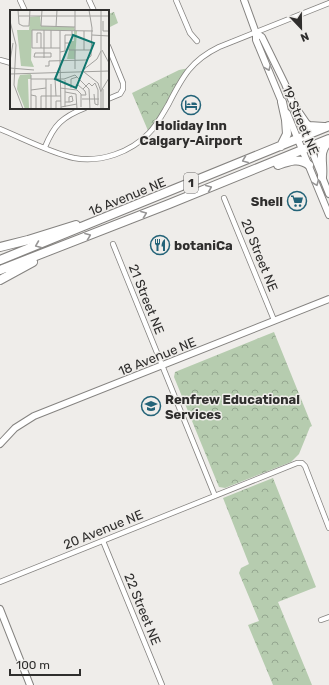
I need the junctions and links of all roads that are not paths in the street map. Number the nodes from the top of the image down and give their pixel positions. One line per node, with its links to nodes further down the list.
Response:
1 (20, 0): 8 (street)
2 (89, 0): 9 (street)
3 (176, 0): 11 (street)
4 (244, 0): 10 (street, 19 Street NE)
5 (321, 0): 7 (street)
6 (329, 3): 7 (street)
7 (323, 5): 10 (street)
8 (25, 10)
9 (94, 10)
10 (256, 32): 16 (street, 19 Street NE, one-way to 16); 17 (street, 19 Street NE); 24 (street)
11 (197, 41)
12 (109, 48): 15 (street)
13 (0, 60): 14 (street)
14 (10, 63)
15 (109, 99)
16 (282, 102): 21 (street, 19 Street NE); 23 (highway)
17 (295, 108): 19 (highway); 21 (street, 19 Street NE)
18 (83, 109): 24 (street)
19 (328, 127): 21 (highway, 16 Avenue NE / 1)
20 (0, 129): 24 (street)
21 (302, 137): 23 (highway, 16 Avenue NE / 1); 25 (street, 19 Street NE)
22 (329, 140): 25 (highway, 16 Avenue NE / 1); 27 (highway)
23 (281, 146): 32 (highway, 16 Avenue NE / 1, one-way to 32)
24 (45, 147)
25 (306, 148): 26 (street, 19 Street NE); 27 (street, 19 Street NE); 28 (highway, 16 Avenue NE / 1)
26 (309, 165): 28 (highway); 31 (street, 19 Street NE, one-way to 31)
27 (322, 177): 29 (street, 19 Street NE)
28 (223, 182): 33 (highway, 16 Avenue NE / 1, one-way to 28)
29 (329, 194)
30 (224, 198): 40 (street, 20 Street NE)
31 (329, 215)
32 (100, 220): 35 (highway); 36 (highway, 16 Avenue NE / 1, one-way to 36)
33 (67, 244): 37 (highway, 16 Avenue NE / 1); 38 (highway)
34 (112, 244): 41 (street, 21 Street NE)
35 (0, 247)
36 (0, 260)
37 (0, 270)
38 (0, 280)
39 (329, 299): 40 (street, 18 Avenue NE)
40 (274, 320): 41 (street, 18 Avenue NE)
41 (162, 365): 42 (street, 18 Avenue NE); 43 (street, 21 Street NE)
42 (0, 444)
43 (215, 496): 44 (street, 20 Avenue NE); 45 (street, 20 Avenue NE)
44 (329, 528)
45 (104, 541): 46 (street, 20 Avenue NE); 51 (street, 22 Street NE)
46 (0, 582)
47 (0, 609): 50 (street)
48 (329, 617): 49 (street)
49 (321, 620)
50 (30, 685)
51 (162, 685)

